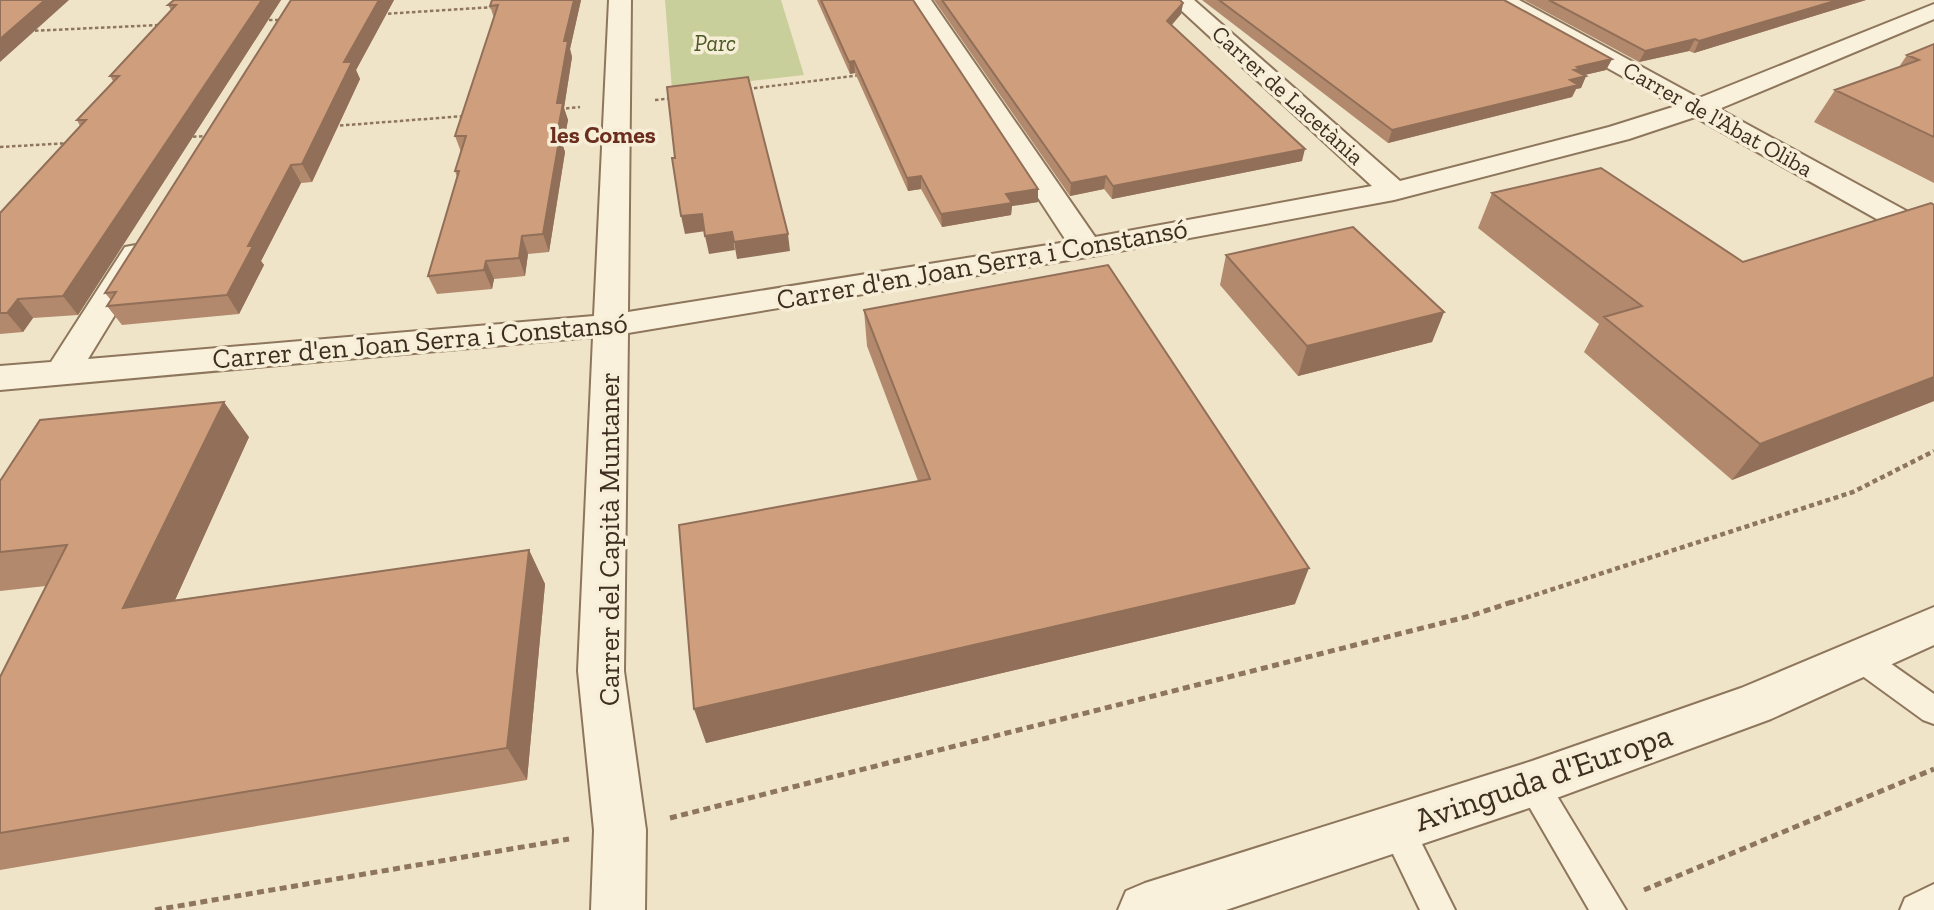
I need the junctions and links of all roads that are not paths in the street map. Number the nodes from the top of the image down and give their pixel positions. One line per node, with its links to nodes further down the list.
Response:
1 (620, 0): 12 (street, Carrer del Capità Muntaner)
2 (919, 0): 11 (street)
3 (1181, 0): 8 (street, Carrer de Lacetània)
4 (1502, 0): 7 (street, Carrer de l'Abat Oliba)
5 (1905, 0): 6 (street)
6 (1934, 11): 7 (street, Carrer d'en Joan Serra i Constansó)
7 (1698, 108): 8 (street, Carrer d'en Joan Serra i Constansó); 10 (street, Carrer de l'Abat Oliba)
8 (1394, 191): 11 (street, Carrer d'en Joan Serra i Constansó)
9 (153, 227): 13 (street)
10 (1934, 237)
11 (1087, 248): 12 (street, Carrer d'en Joan Serra i Constansó)
12 (611, 325): 13 (street, Carrer d'en Joan Serra i Constansó); 22 (street, Carrer del Capità Muntaner)
13 (61, 374): 14 (street, Carrer d'en Joan Serra i Constansó)
14 (0, 378)
15 (1934, 625): 16 (street, Avinguda d'Europa)
16 (1860, 658): 17 (lane); 18 (street, Avinguda d'Europa)
17 (1934, 711)
18 (1532, 784): 19 (street, Avinguda d'Europa); 21 (lane)
19 (1396, 827): 23 (street, Avinguda d'Europa); 24 (lane)
20 (1934, 901): 25 (lane)
21 (1608, 908)
22 (618, 910)
23 (1145, 910)
24 (1438, 910)
25 (1917, 910)

